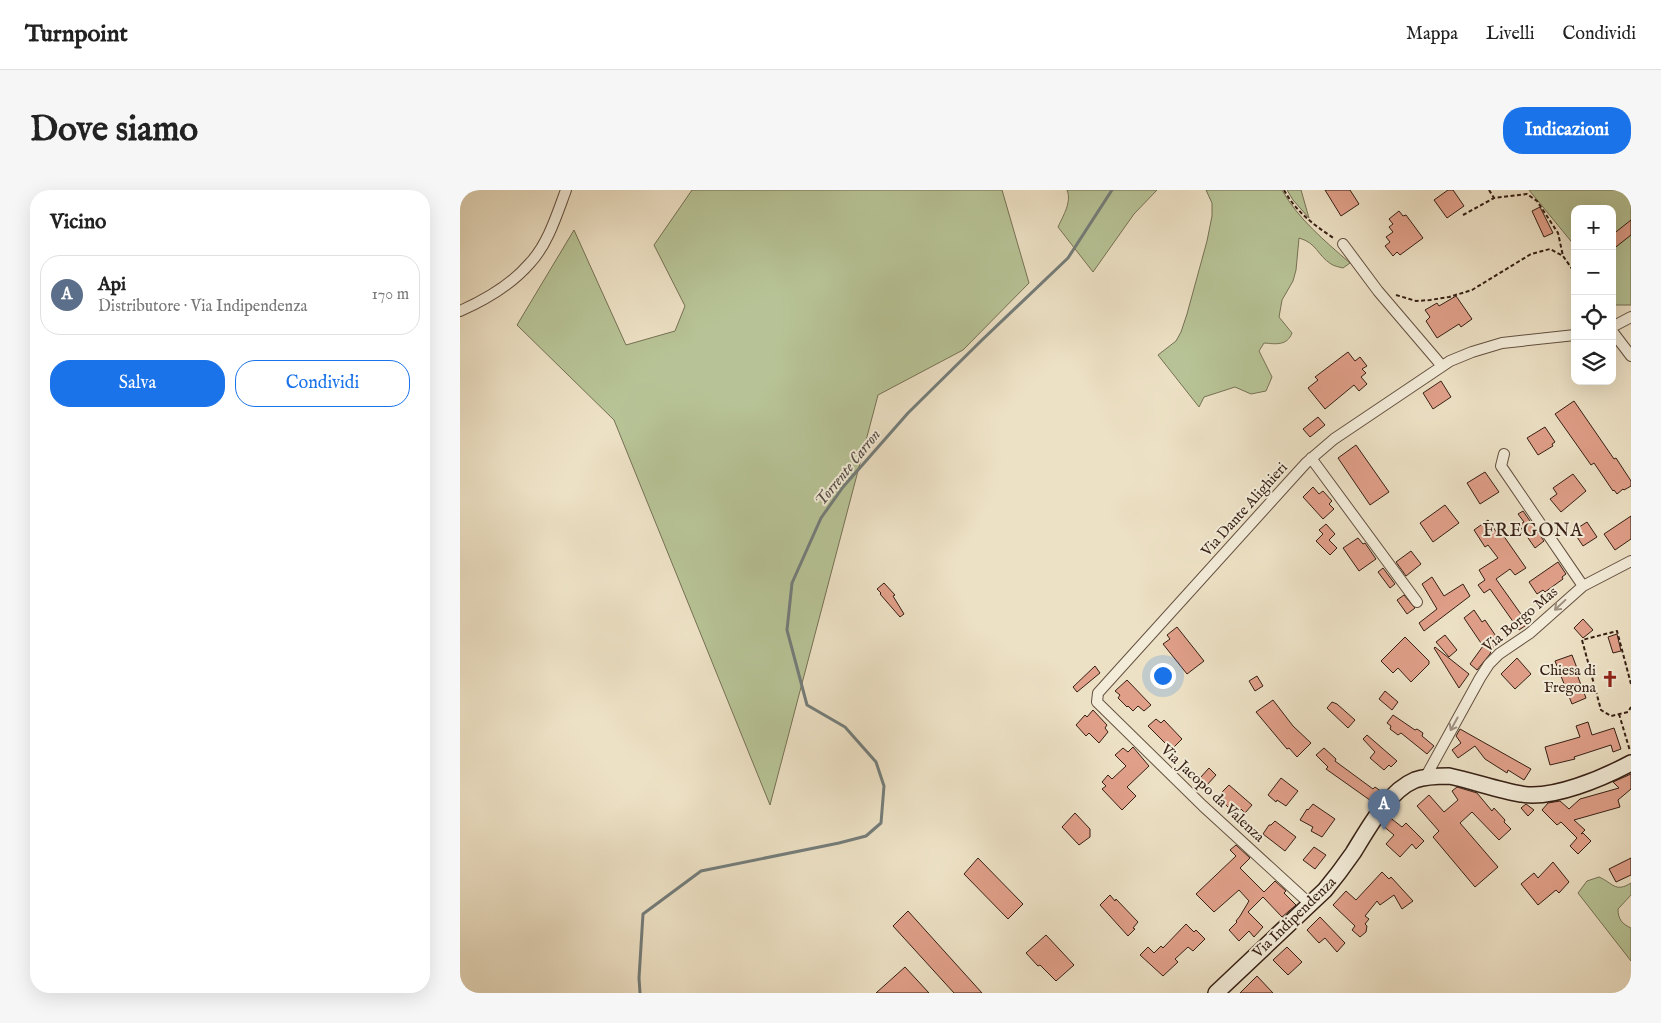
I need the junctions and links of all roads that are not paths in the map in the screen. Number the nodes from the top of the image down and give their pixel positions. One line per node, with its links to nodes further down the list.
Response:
1 (566, 190): 3 (street)
2 (1343, 244): 9 (street)
3 (460, 311)
4 (1631, 317): 5 (street)
5 (1616, 325)
6 (1571, 335): 9 (street, Via Dante Alighieri)
7 (1616, 336): 8 (street)
8 (1631, 356)
9 (1446, 364): 11 (street, Via Dante Alighieri)
10 (1504, 454): 13 (street)
11 (1311, 458): 14 (street); 15 (street, Via Dante Alighieri)
12 (1631, 561): 13 (street, Via Borgo Mas)
13 (1583, 586): 17 (street, Via Borgo Mas, one-way to 17)
14 (1417, 602)
15 (1097, 702): 18 (street, Via Jacopo da Valenza)
16 (1630, 757): 17 (main road, Via Indipendenza)
17 (1425, 778): 18 (main road, Via Indipendenza)
18 (1310, 904): 19 (main road, Via Indipendenza)
19 (1216, 993)

